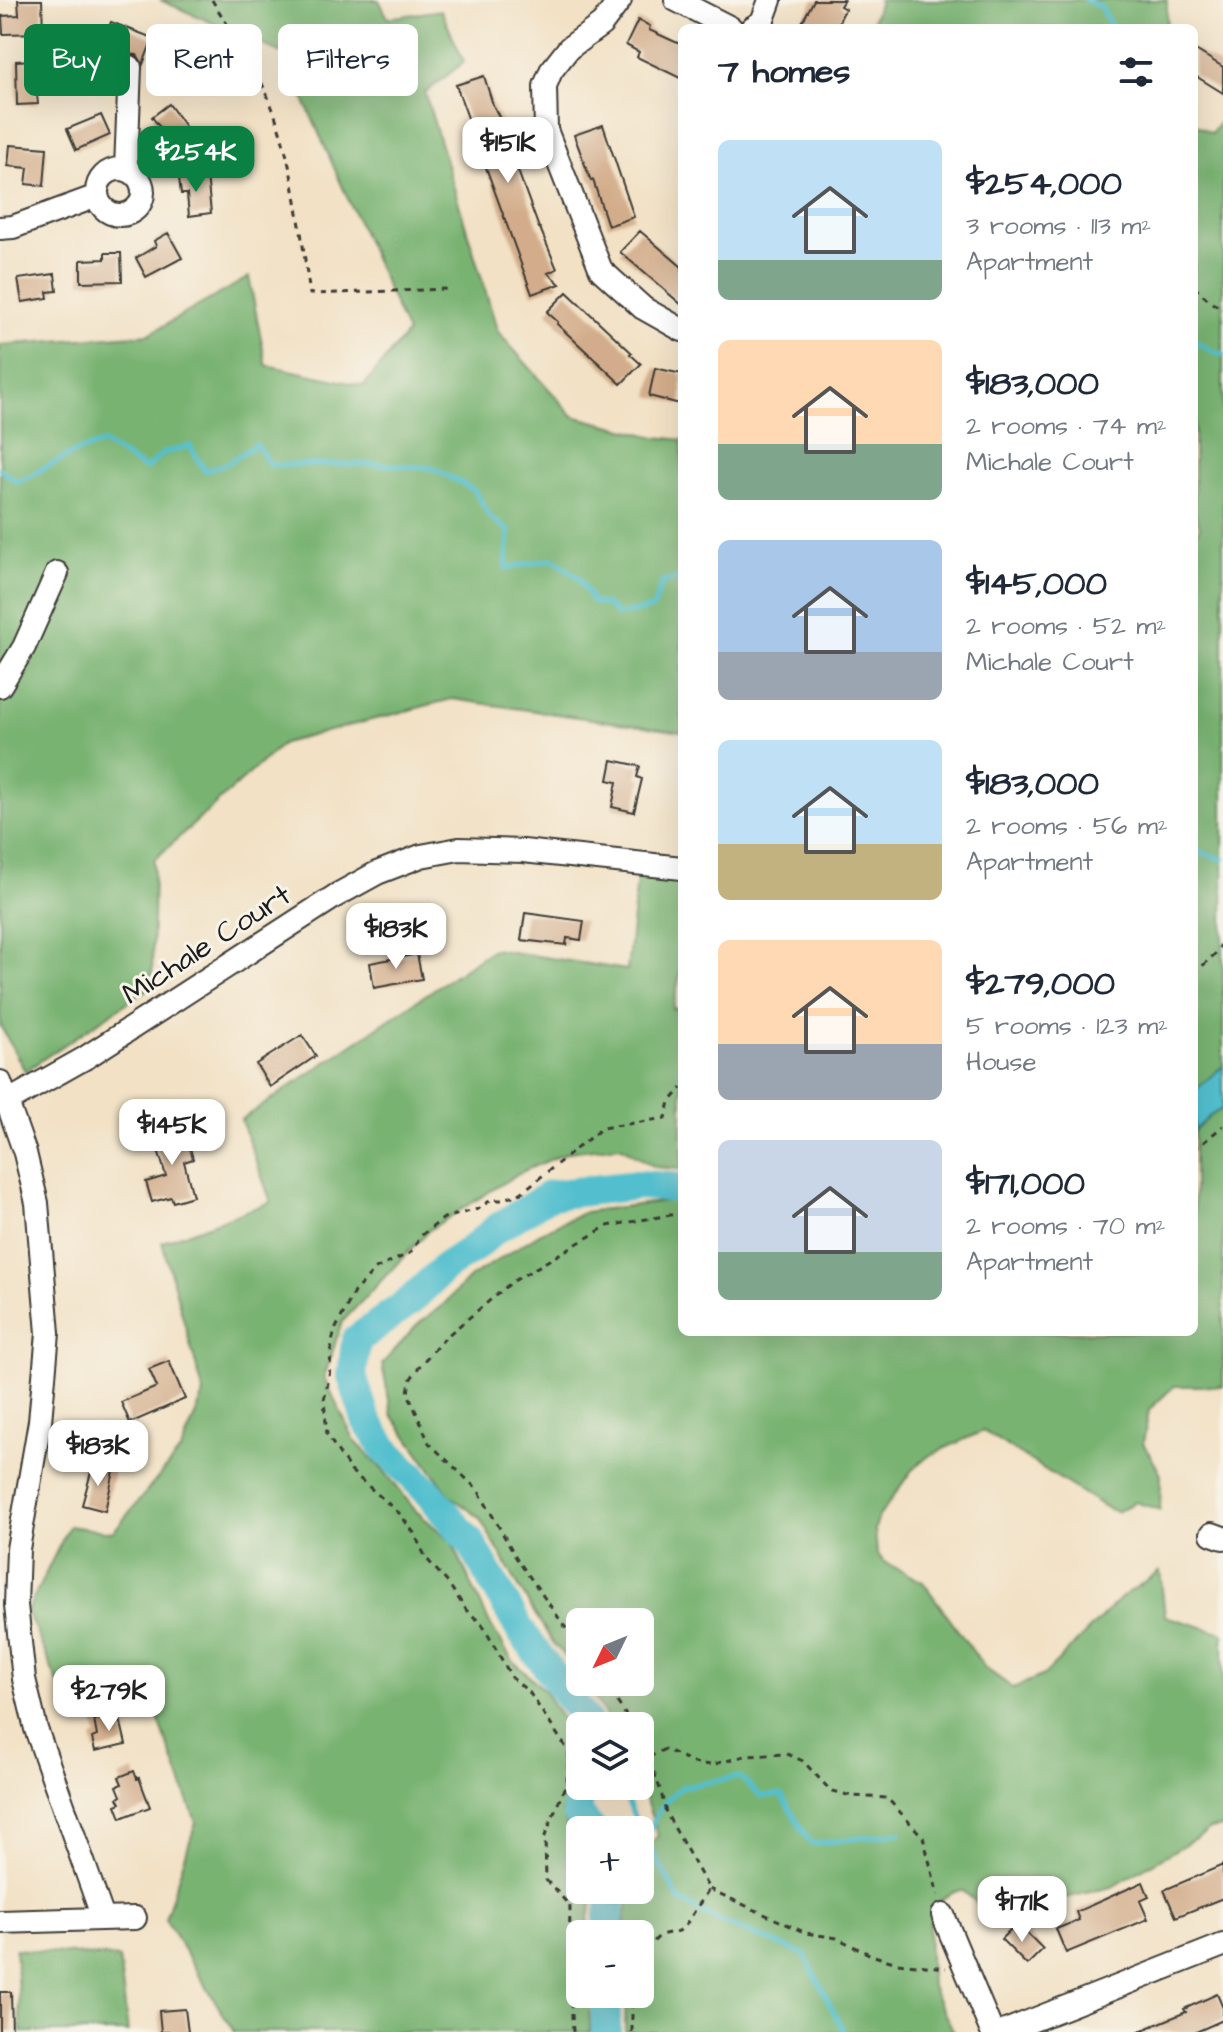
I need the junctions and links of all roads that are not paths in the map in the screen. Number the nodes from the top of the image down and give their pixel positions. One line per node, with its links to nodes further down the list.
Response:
1 (620, 0): 10 (street)
2 (676, 0): 4 (street)
3 (770, 0): 5 (street)
4 (723, 24)
5 (759, 24)
6 (129, 96): 7 (street)
7 (126, 169): 8 (street); 8 (street)
8 (97, 196): 9 (street)
9 (0, 228)
10 (678, 328)
11 (57, 573): 12 (street)
12 (0, 686)
13 (678, 868): 14 (street, Michale Court)
14 (4, 1092): 16 (street)
15 (943, 1915): 20 (street)
16 (103, 1918): 17 (street); 18 (street)
17 (135, 1918)
18 (0, 1922)
19 (1223, 1945): 21 (street)
20 (992, 2032)
21 (1003, 2032)

